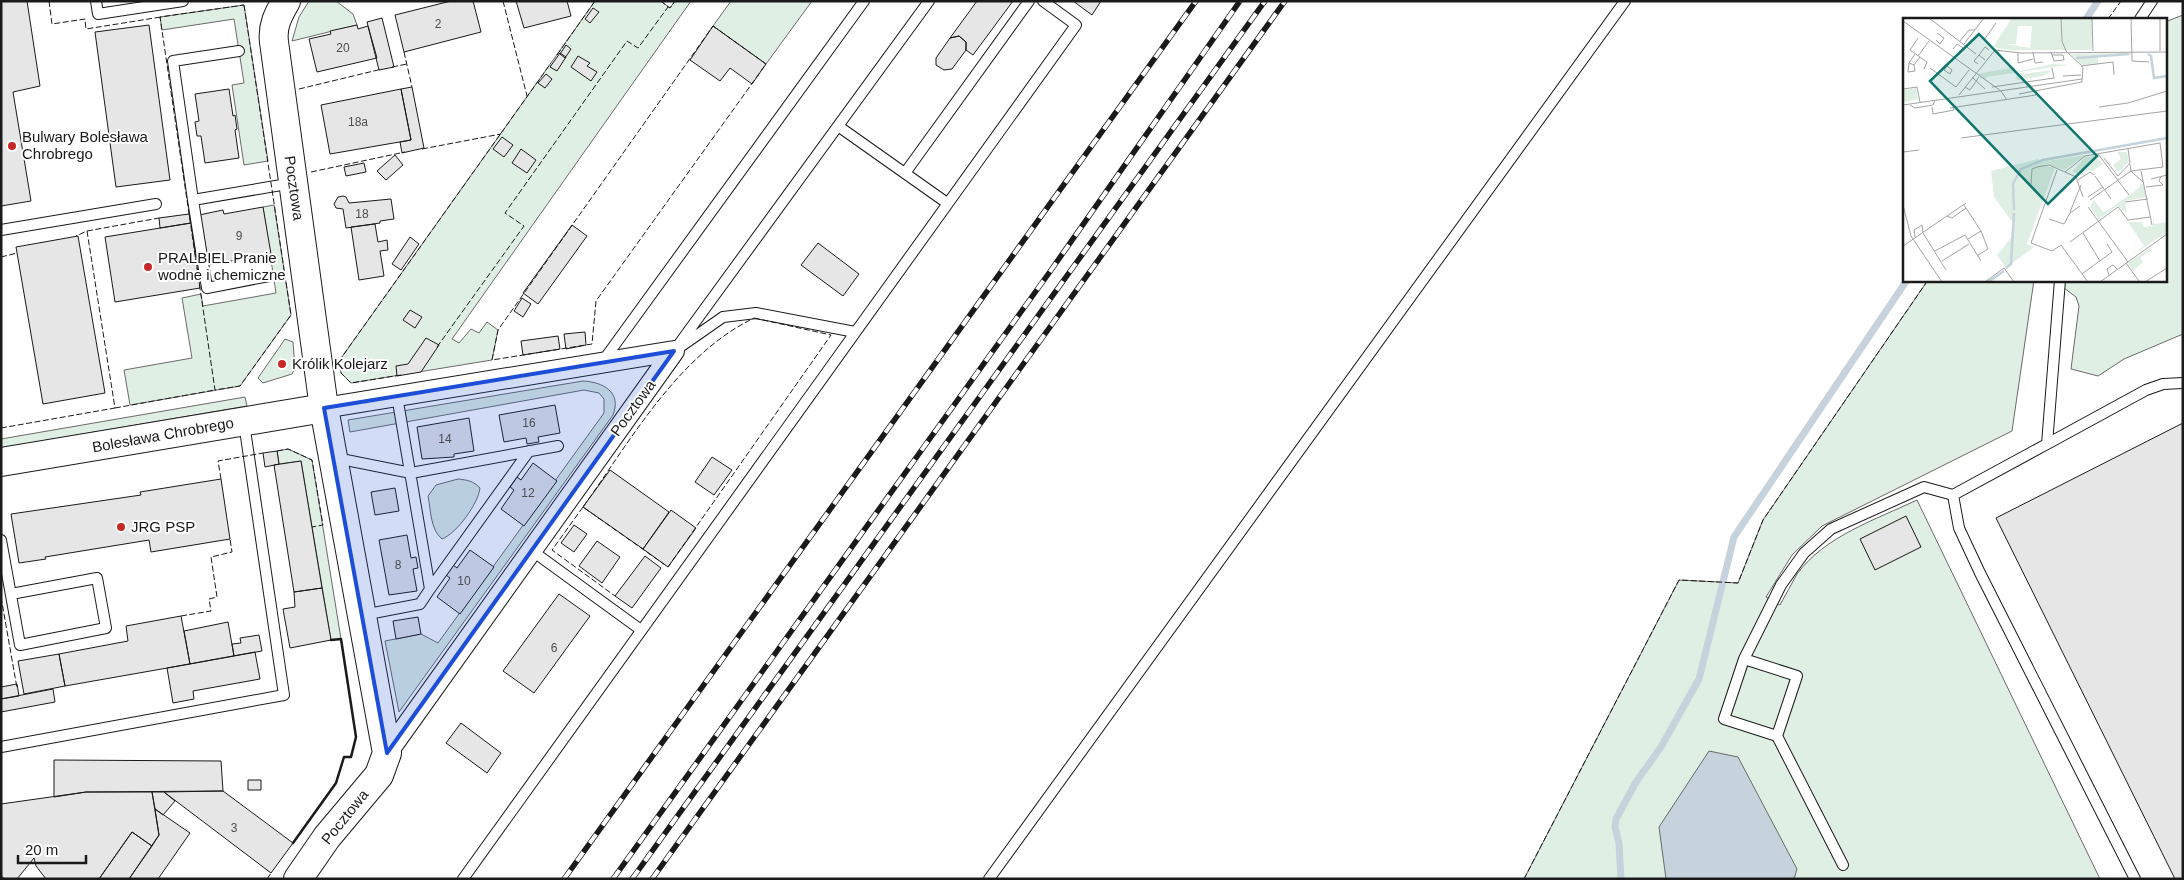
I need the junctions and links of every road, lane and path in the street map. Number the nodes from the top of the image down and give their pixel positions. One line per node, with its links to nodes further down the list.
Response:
1 (96, 1): 2 (lane)
2 (183, 1)
3 (286, 1): 14 (street, Pocztowa)
4 (864, 1): 23 (lane)
5 (929, 1): 12 (lane)
6 (1029, 1): 13 (lane)
7 (1043, 1): 16 (lane)
8 (1625, 1): 48 (lane)
9 (2152, 1): 10 (lane)
10 (2141, 18)
11 (239, 51): 15 (lane)
12 (838, 126): 13 (lane); 22 (lane)
13 (905, 173): 16 (lane)
14 (293, 182): 15 (lane); 26 (street, Pocztowa)
15 (193, 200): 19 (lane)
16 (947, 203): 21 (lane)
17 (156, 204): 18 (lane)
18 (1, 230)
19 (269, 276)
20 (2060, 281): 28 (lane)
21 (855, 332): 22 (lane); 40 (lane)
22 (674, 351): 23 (street, Pocztowa); 36 (street, Pocztowa)
23 (602, 363): 25 (street, Pocztowa)
24 (2183, 383): 28 (lane)
25 (397, 396): 26 (street, Pocztowa); 33 (lane)
26 (324, 408): 27 (street, Bolesława Chrobrego); 31 (street, Pocztowa)
27 (244, 421): 32 (street, Bolesława Chrobrego); 43 (lane)
28 (2047, 444): 34 (lane)
29 (558, 446): 30 (lane)
30 (529, 451): 33 (lane); 37 (lane)
31 (333, 457): 33 (lane); 39 (street, Pocztowa)
32 (1, 462)
33 (411, 473): 37 (lane)
34 (1953, 494): 41 (lane); 49 (lane)
35 (1, 540): 38 (lane)
36 (531, 550): 40 (lane); 44 (street, Pocztowa)
37 (430, 589): 39 (lane)
38 (11, 594): 38 (lane)
39 (361, 615): 44 (street, Pocztowa)
40 (641, 630): 47 (lane)
41 (1744, 659): 42 (lane); 42 (lane)
42 (1777, 736): 45 (lane)
43 (1, 747)
44 (387, 753): 46 (street, Pocztowa)
45 (1843, 865)
46 (298, 879)
47 (463, 879)
48 (989, 879)
49 (2135, 879)

